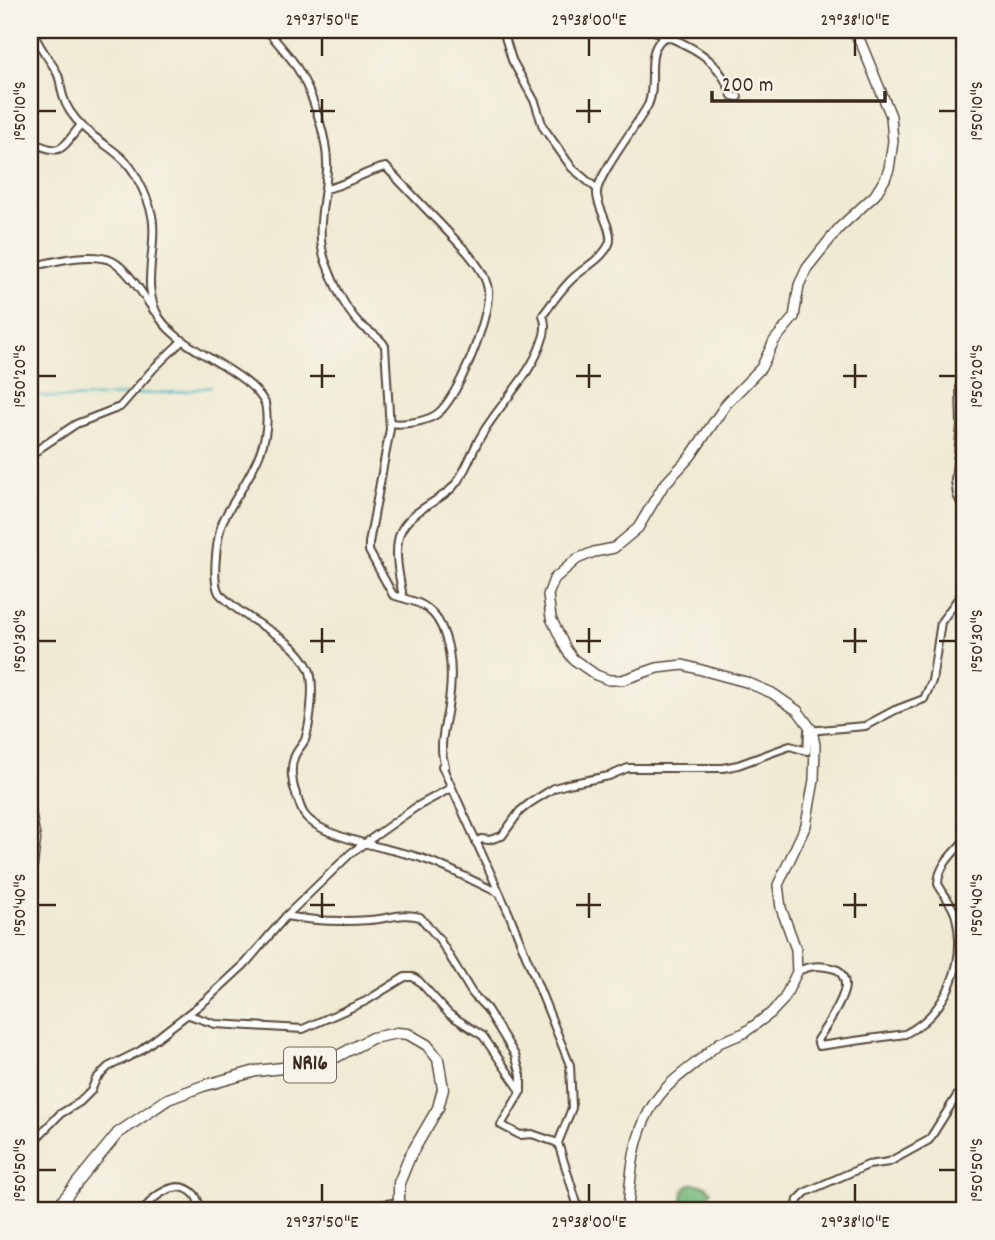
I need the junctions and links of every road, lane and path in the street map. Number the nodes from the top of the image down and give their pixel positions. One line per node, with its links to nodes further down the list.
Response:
1 (33, 30): 9 (street)
2 (267, 30): 11 (street)
3 (652, 30): 6 (street)
4 (681, 30): 6 (street)
5 (852, 30): 22 (main road)
6 (668, 36): 8 (street); 12 (street)
7 (505, 37): 12 (street)
8 (738, 97)
9 (81, 125): 10 (street); 14 (street)
10 (30, 141)
11 (324, 189): 17 (street); 17 (street)
12 (597, 189): 21 (street)
13 (30, 267): 14 (street)
14 (158, 315): 15 (street)
15 (183, 340): 18 (street); 26 (street)
16 (965, 371): 19 (street)
17 (390, 423): 21 (street)
18 (30, 457)
19 (965, 511)
20 (965, 589): 22 (street)
21 (402, 598): 23 (street)
22 (812, 730): 27 (street); 32 (main road)
23 (451, 788): 26 (street); 27 (street)
24 (30, 812): 28 (main road)
25 (965, 840): 31 (street)
26 (364, 842): 29 (street); 30 (street)
27 (476, 843): 29 (street)
28 (30, 879)
29 (499, 893): 36 (street)
30 (286, 916): 33 (street); 35 (street)
31 (963, 933): 32 (street)
32 (797, 972): 47 (main road)
33 (189, 1015): 35 (street); 37 (street)
34 (965, 1083): 48 (street)
35 (521, 1091): 36 (street)
36 (558, 1143): 46 (street)
37 (30, 1144)
38 (30, 1187): 39 (street)
39 (30, 1205)
40 (399, 1206): 41 (main road, NR16); 45 (street)
41 (57, 1208): 42 (street)
42 (41, 1210)
43 (144, 1210): 44 (street)
44 (201, 1210)
45 (372, 1210)
46 (579, 1210)
47 (628, 1210)
48 (796, 1210)

